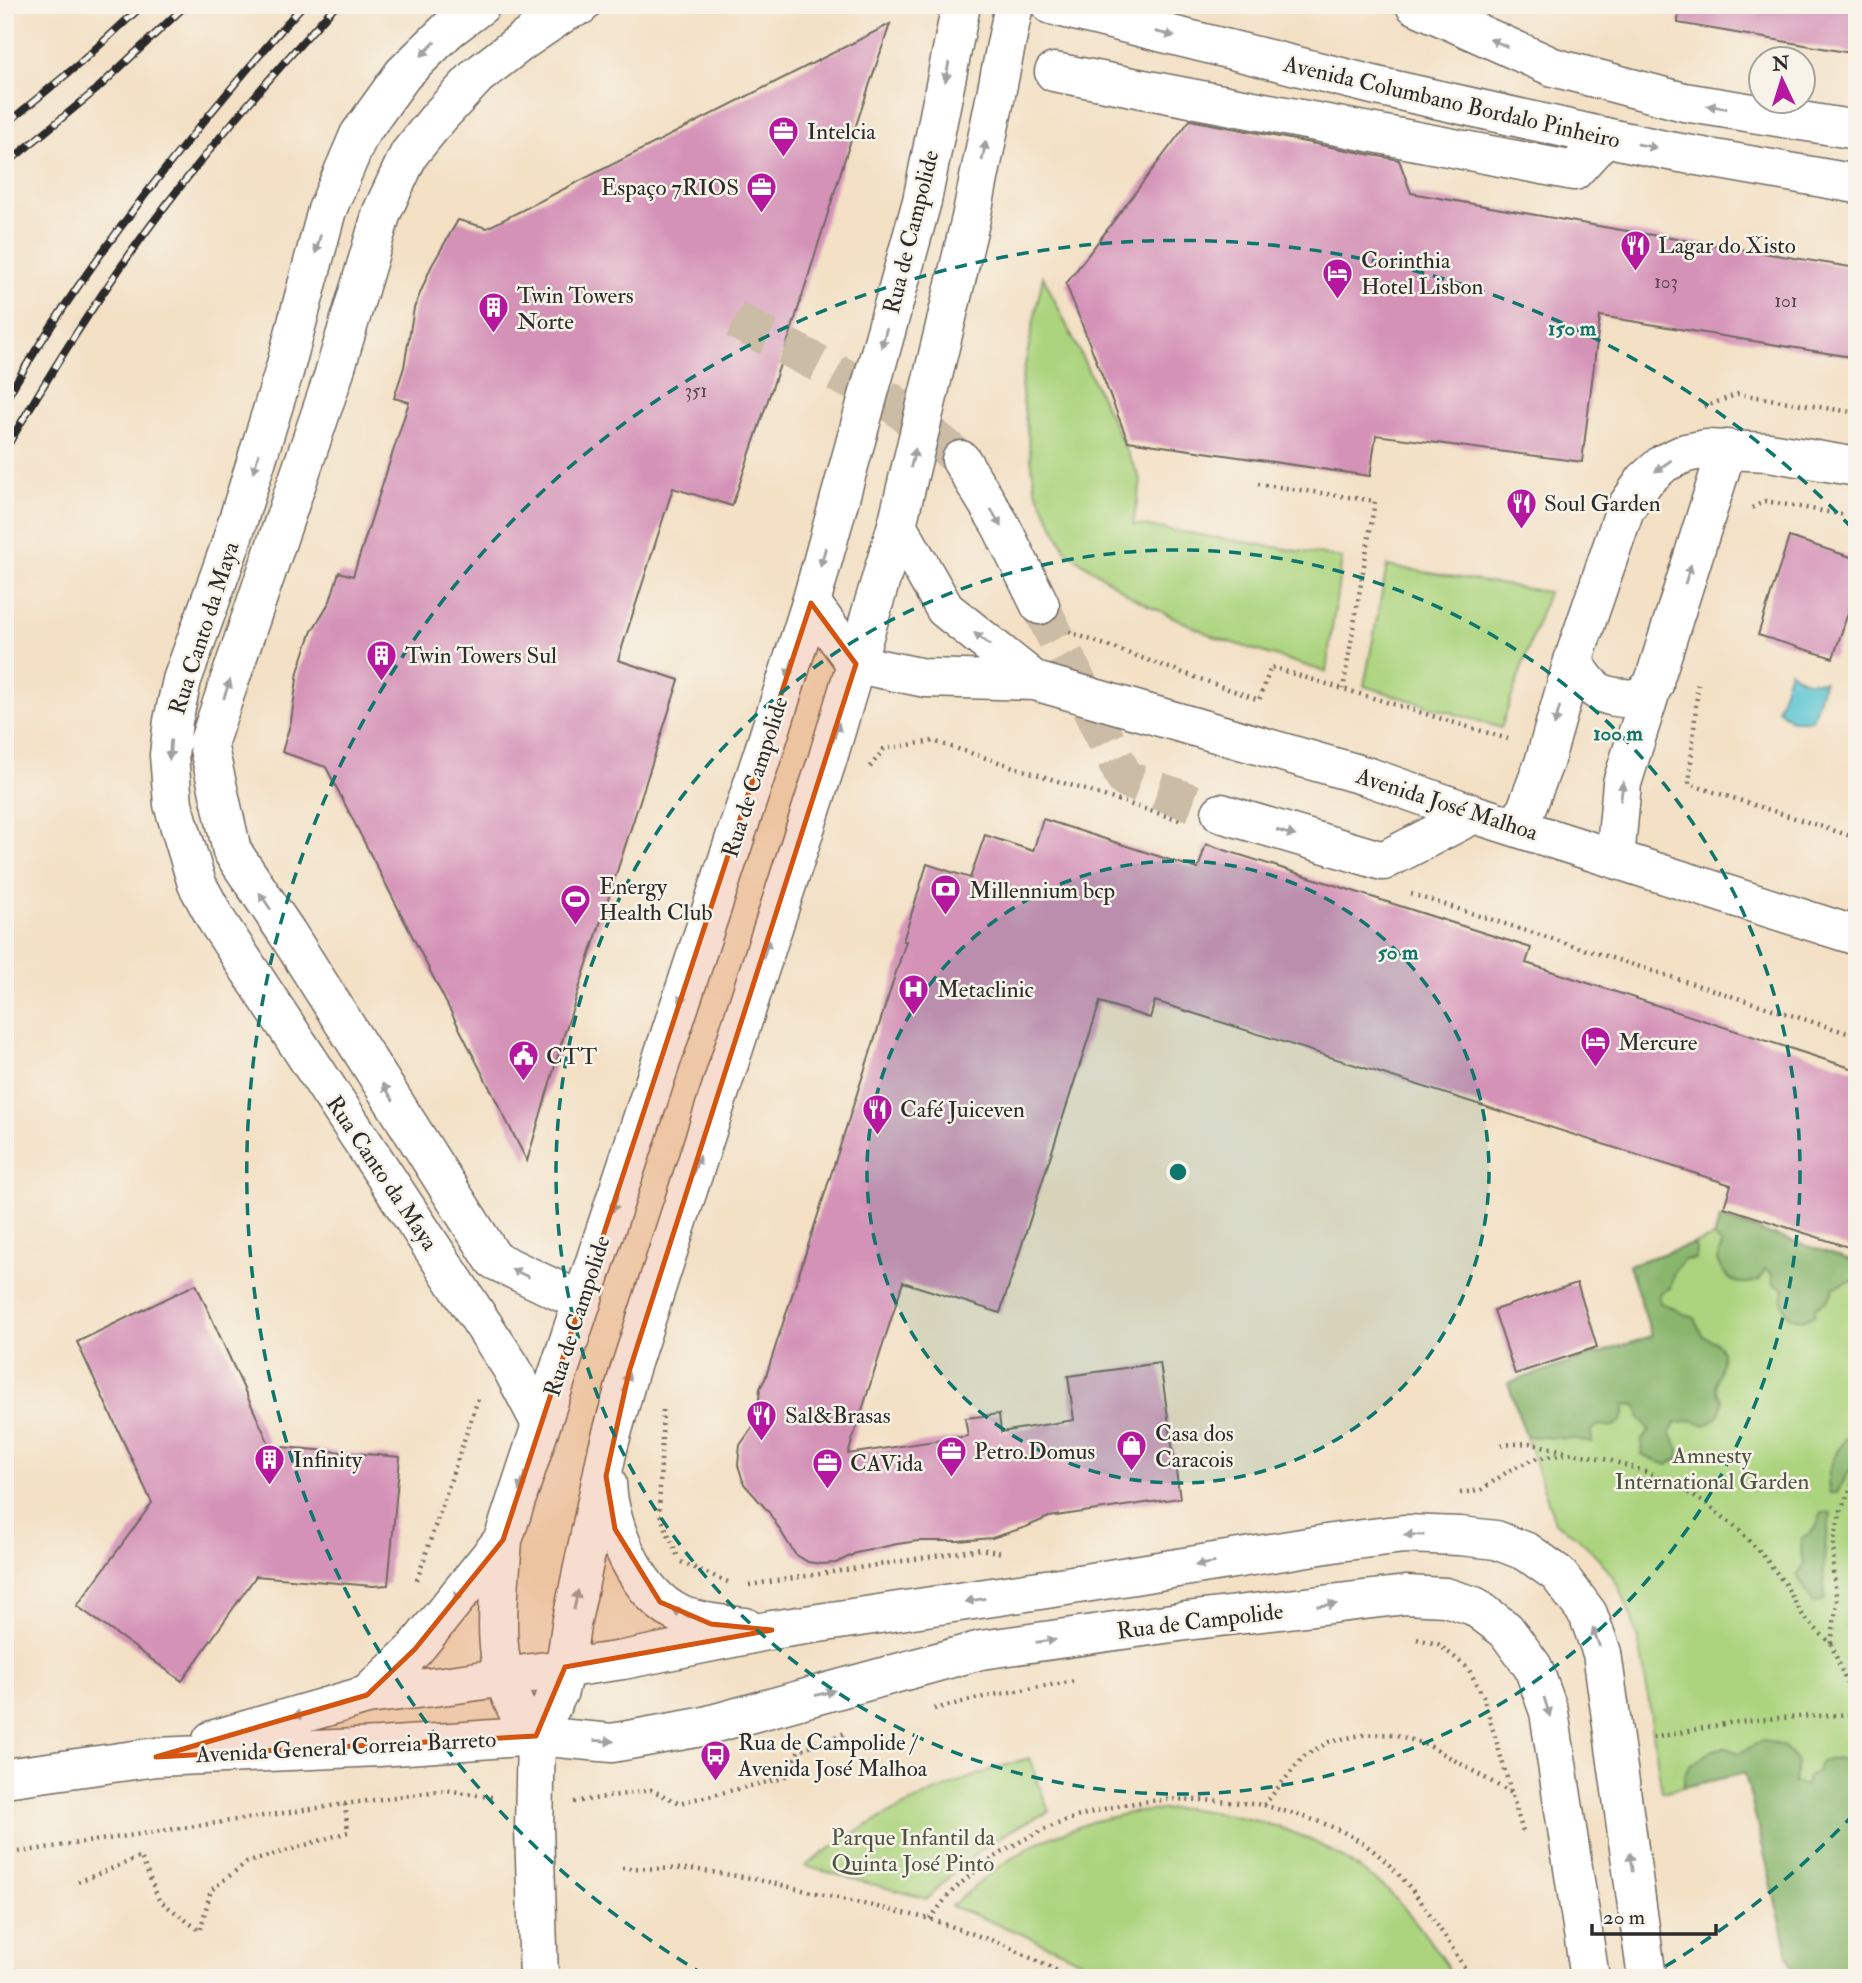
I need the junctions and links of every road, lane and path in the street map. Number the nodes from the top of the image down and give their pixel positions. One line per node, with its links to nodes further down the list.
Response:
1 (481, 5): 37 (main road, Rua Canto da Maya, one-way to 37)
2 (581, 5): 36 (main road, Rua Canto da Maya, one-way to 2)
3 (961, 5): 18 (main road, Rua de Campolide, one-way to 18)
4 (1014, 5): 17 (main road, Rua de Campolide, one-way to 4)
5 (1051, 5): 9 (main road, Avenida Columbano Bordalo Pinheiro, one-way to 9)
6 (1415, 5): 8 (main road, one-way to 6)
7 (1054, 72): 9 (main road)
8 (1857, 130)
9 (1605, 137): 10 (main road, Avenida Columbano Bordalo Pinheiro, one-way to 10)
10 (1857, 184)
11 (1727, 449): 13 (main road); 20 (main road, one-way to 20); 25 (main road, one-way to 11)
12 (961, 460): 19 (main road, one-way to 19)
13 (1857, 467)
14 (1258, 484): 24 (path)
15 (1746, 511): 16 (path)
16 (1857, 517)
17 (897, 525): 21 (main road, Rua de Campolide); 23 (main road, Avenida José Malhoa, one-way to 17)
18 (811, 603): 21 (main road); 36 (main road, Rua de Campolide, one-way to 36)
19 (1040, 605)
20 (1573, 661): 25 (main road); 30 (main road, one-way to 30)
21 (856, 664): 23 (main road, Avenida José Malhoa); 41 (main road, Rua de Campolide, one-way to 21)
22 (1699, 679): 31 (path)
23 (1035, 681): 28 (main road, Avenida José Malhoa)
24 (1264, 685)
25 (1654, 685): 32 (main road, one-way to 25)
26 (869, 768): 29 (path)
27 (1221, 813): 28 (main road, one-way to 28)
28 (1474, 814): 30 (main road, Avenida José Malhoa)
29 (1184, 821)
30 (1519, 828): 32 (main road, Avenida José Malhoa)
31 (1857, 838)
32 (1615, 859): 34 (main road, Avenida José Malhoa)
33 (1408, 893): 35 (path)
34 (1857, 936)
35 (1857, 1036)
36 (582, 1302): 39 (main road, Rua de Campolide)
37 (496, 1345): 39 (main road, Rua Canto da Maya); 48 (path)
38 (664, 1405): 46 (path)
39 (541, 1424): 45 (main road, Rua de Campolide, one-way to 45)
40 (1501, 1445): 42 (path)
41 (608, 1448): 47 (main road, Rua de Campolide, one-way to 41); 51 (main road, Rua de Campolide, one-way to 41)
42 (1573, 1453): 43 (path); 50 (path)
43 (1534, 1459)
44 (1857, 1474): 50 (path)
45 (503, 1540): 48 (main road, one-way to 48); 51 (main road, Rua de Campolide)
46 (1007, 1553)
47 (772, 1630): 51 (main road, Rua de Campolide); 78 (main road, Rua de Campolide, one-way to 47)
48 (429, 1631): 53 (main road)
49 (1405, 1636): 65 (path)
50 (1831, 1644): 54 (path)
51 (533, 1672): 53 (main road, Avenida General Correia Barreto); 59 (main road, Rua de Campolide); 59 (main road, Rua de Campolide)
52 (1082, 1680): 56 (path)
53 (367, 1695): 62 (main road, Avenida General Correia Barreto, one-way to 62)
54 (1855, 1698): 55 (path)
55 (1857, 1708)
56 (926, 1710)
57 (1857, 1714): 60 (path)
58 (857, 1729): 66 (path)
59 (536, 1736): 61 (main road, Avenida General Correia Barreto); 66 (main road); 77 (main road, Rua de Campolide, one-way to 77)
60 (1646, 1739)
61 (441, 1743): 62 (main road, Avenida General Correia Barreto); 64 (path)
62 (156, 1756): 63 (main road, Avenida General Correia Barreto)
63 (5, 1779)
64 (433, 1792): 66 (path); 67 (path)
65 (1512, 1794): 68 (path); 69 (path)
66 (534, 1803): 74 (main road)
67 (345, 1804): 70 (path); 72 (path)
68 (1264, 1805): 73 (path); 76 (path)
69 (1525, 1840)
70 (5, 1854)
71 (622, 1868): 73 (path)
72 (78, 1882)
73 (930, 1919): 75 (path)
74 (539, 1978)
75 (1072, 1978)
76 (1471, 1978)
77 (1590, 1978)
78 (1647, 1978)

